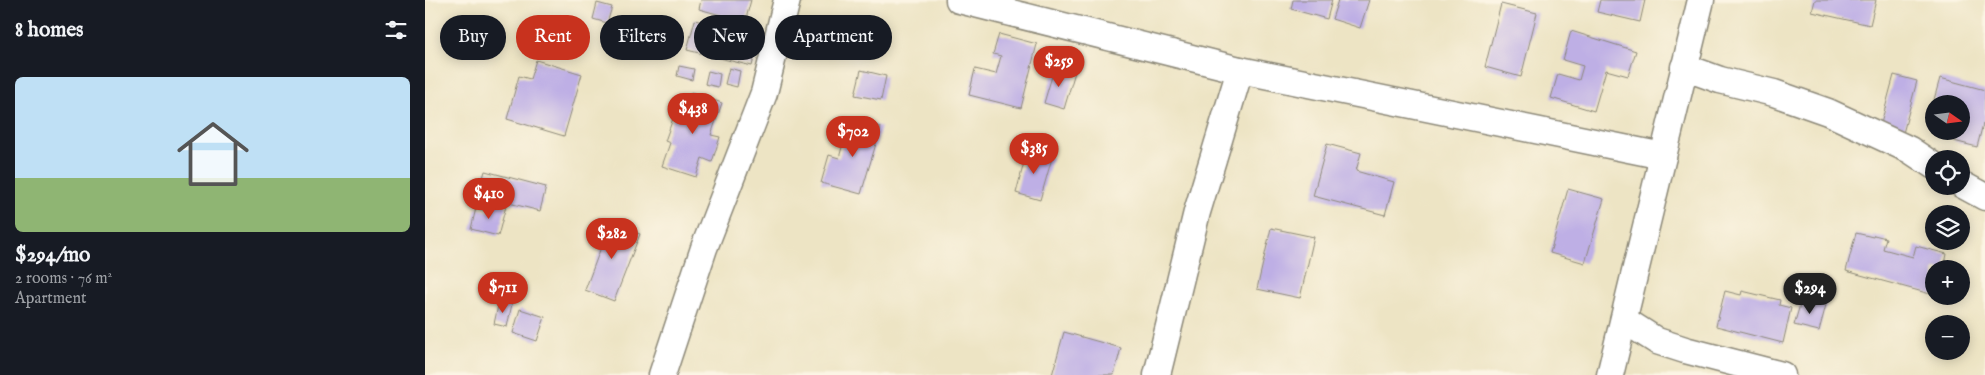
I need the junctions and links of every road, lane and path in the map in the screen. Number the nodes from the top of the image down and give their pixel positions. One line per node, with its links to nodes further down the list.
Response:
1 (787, 0): 11 (street)
2 (959, 0): 5 (street)
3 (1701, 0): 4 (street)
4 (1684, 67): 6 (street); 7 (street)
5 (1240, 70): 6 (street); 12 (street)
6 (1663, 156): 10 (street)
7 (1925, 160)
8 (1970, 189): 9 (street)
9 (1985, 197)
10 (1624, 320): 13 (street); 14 (street)
11 (662, 375)
12 (1157, 375)
13 (1610, 375)
14 (1782, 375)

